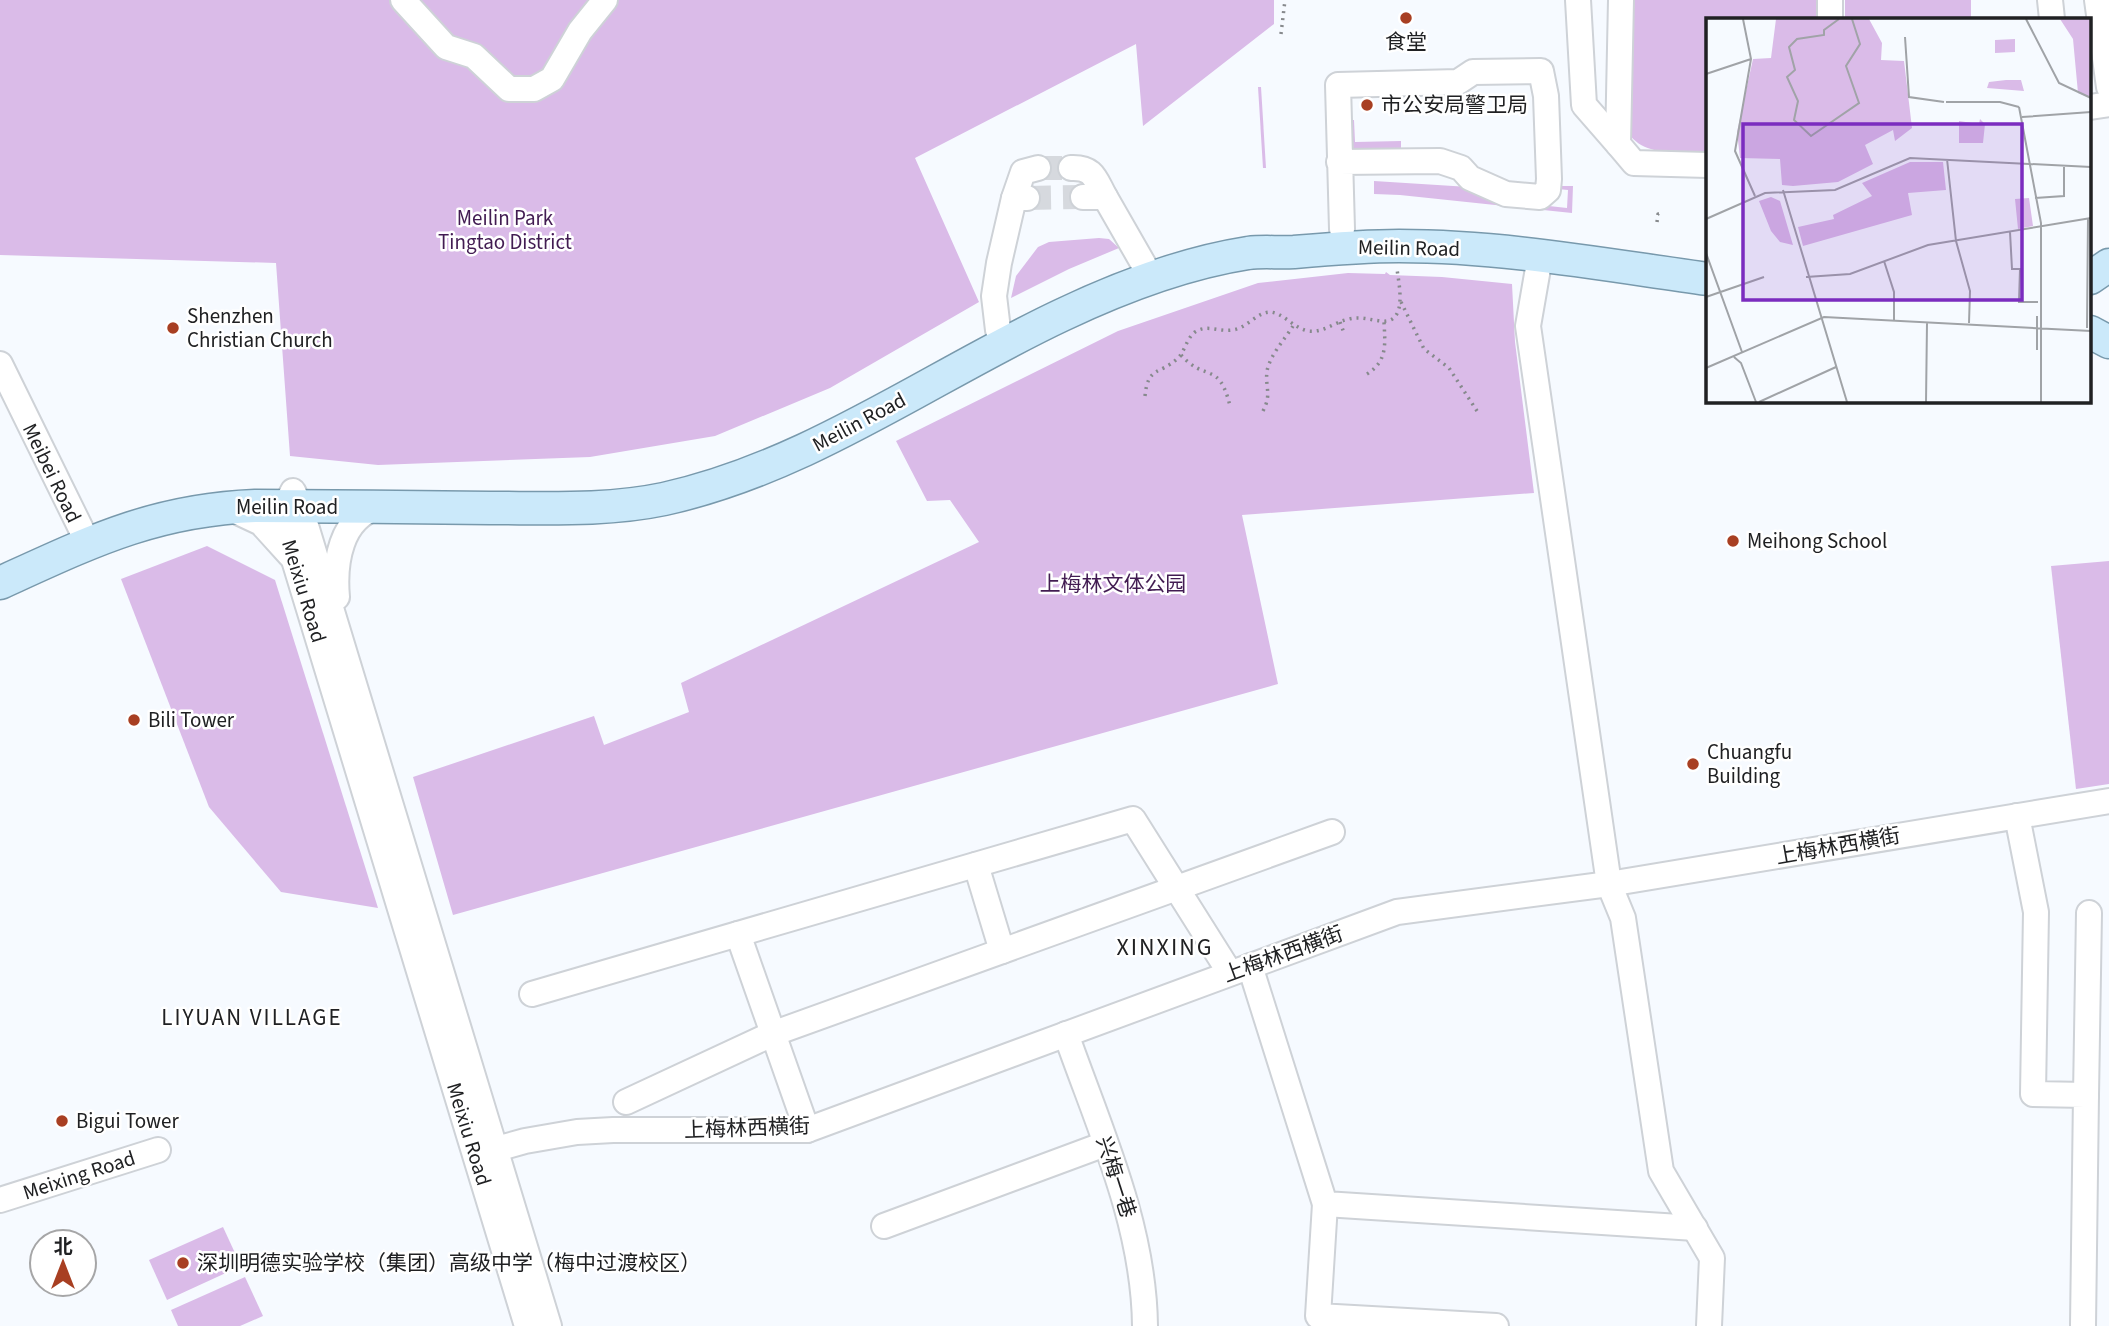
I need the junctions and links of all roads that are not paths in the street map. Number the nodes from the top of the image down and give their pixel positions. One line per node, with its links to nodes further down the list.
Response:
1 (403, 0): 2 (street)
2 (605, 0)
3 (1578, 0): 11 (street)
4 (1621, 0): 11 (street)
5 (1830, 0): 8 (street)
6 (2050, 0): 9 (street)
7 (2097, 0): 10 (street)
8 (1830, 18)
9 (2052, 18)
10 (2109, 87)
11 (1618, 144): 13 (street)
12 (1339, 162): 12 (street); 16 (street)
13 (1706, 164)
14 (1038, 168): 23 (street)
15 (1071, 168): 19 (street)
16 (1342, 229): 18 (main road, Meilin Road); 19 (main road, Meilin Road)
17 (1539, 257): 22 (main road, Meilin Road); 29 (main road, Meilin Road); 39 (street)
18 (1706, 260)
19 (1144, 265): 23 (main road, Meilin Road)
20 (2109, 265): 21 (main road)
21 (2092, 277)
22 (1706, 279)
23 (998, 330): 27 (main road, Meilin Road)
24 (2092, 333): 25 (main road)
25 (2109, 342)
26 (0, 364): 30 (street, Meibei Road)
27 (293, 501): 28 (main road, Meilin Road); 29 (main road, Meilin Road); 30 (main road, Meilin Road); 31 (street, Meixiu Road); 34 (street, Meixiu Road)
28 (226, 507): 30 (main road, Meilin Road); 31 (street)
29 (379, 507): 34 (street)
30 (83, 535): 32 (main road, Meilin Road); 33 (main road, Meilin Road)
31 (295, 562): 53 (street, Meixiu Road)
32 (0, 563)
33 (0, 583)
34 (349, 667): 53 (street, Meixiu Road)
35 (2109, 801): 36 (street, 上梅林西横街)
36 (2017, 816): 39 (street, 上梅林西横街); 48 (street)
37 (1332, 832): 40 (street)
38 (976, 865): 40 (street); 42 (street); 43 (street)
39 (1609, 884): 44 (street, 上梅林西横街); 57 (street)
40 (1176, 888): 43 (street); 44 (street)
41 (2090, 913): 48 (street)
42 (738, 934): 45 (street); 46 (street)
43 (1002, 951): 46 (street)
44 (1240, 970): 47 (street, 上梅林西横街); 55 (street)
45 (532, 994)
46 (772, 1034): 49 (street); 50 (street)
47 (1066, 1034): 50 (street, 上梅林西横街); 51 (street, 兴梅一巷)
48 (2087, 1096): 63 (street)
49 (626, 1102)
50 (807, 1130): 53 (street, 上梅林西横街)
51 (1105, 1144): 56 (street); 60 (street, 兴梅一巷)
52 (158, 1150): 54 (street, Meixing Road)
53 (485, 1152): 58 (street, Meixiu Road); 59 (street, Meixiu Road)
54 (0, 1200)
55 (1325, 1204): 57 (street); 61 (street)
56 (884, 1226)
57 (1695, 1228): 62 (street)
58 (527, 1326)
59 (549, 1326)
60 (1145, 1326)
61 (1496, 1326)
62 (1709, 1326)
63 (2083, 1326)

